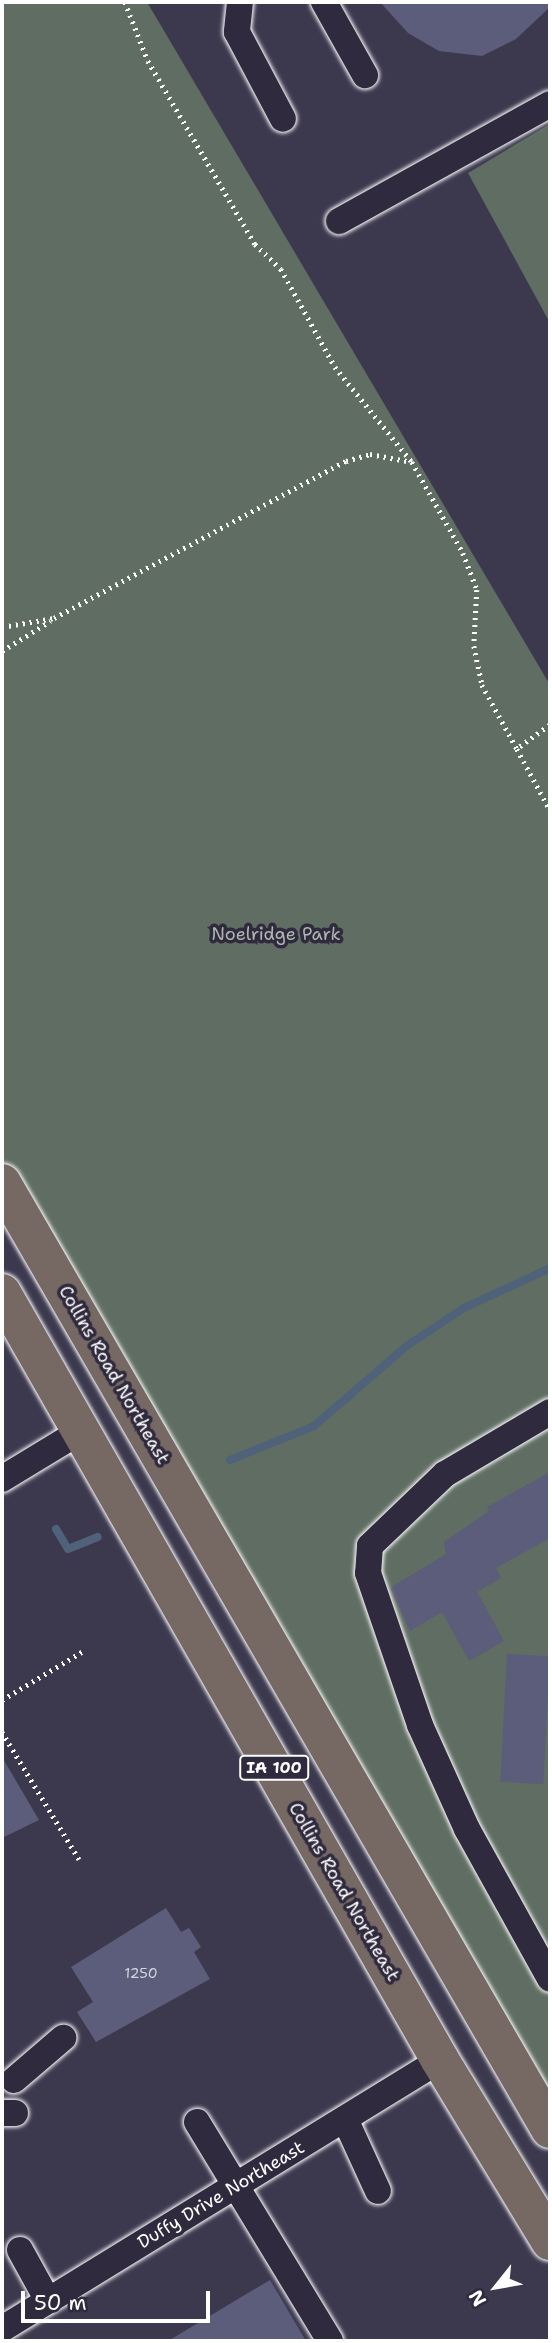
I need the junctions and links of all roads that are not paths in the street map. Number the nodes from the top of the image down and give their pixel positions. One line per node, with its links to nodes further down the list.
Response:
1 (240, 2): 5 (street)
2 (324, 2): 3 (street)
3 (365, 75)
4 (550, 104): 6 (street)
5 (284, 119)
6 (339, 221)
7 (2, 1183): 12 (highway, Collins Road Northeast / IA 100)
8 (2, 1293): 10 (highway, Collins Road Northeast / IA 100)
9 (550, 1412): 13 (street)
10 (81, 1431): 11 (street); 12 (highway, Collins Road Northeast); 15 (highway, Collins Road Northeast / IA 100)
11 (2, 1479)
12 (352, 1784): 19 (highway, Collins Road Northeast / IA 100)
13 (550, 1979)
14 (63, 2038): 16 (street)
15 (440, 2060): 17 (street, Duffy Drive Northeast); 22 (highway, Collins Road Northeast / IA 100)
16 (14, 2080)
17 (345, 2119): 20 (street, Duffy Drive Northeast); 21 (street)
18 (197, 2122): 20 (street)
19 (550, 2129)
20 (235, 2186): 24 (street, Duffy Drive Northeast); 26 (street)
21 (378, 2191)
22 (550, 2241)
23 (20, 2250): 24 (street)
24 (48, 2301): 25 (street, Duffy Drive Northeast)
25 (11, 2331)
26 (330, 2341)

